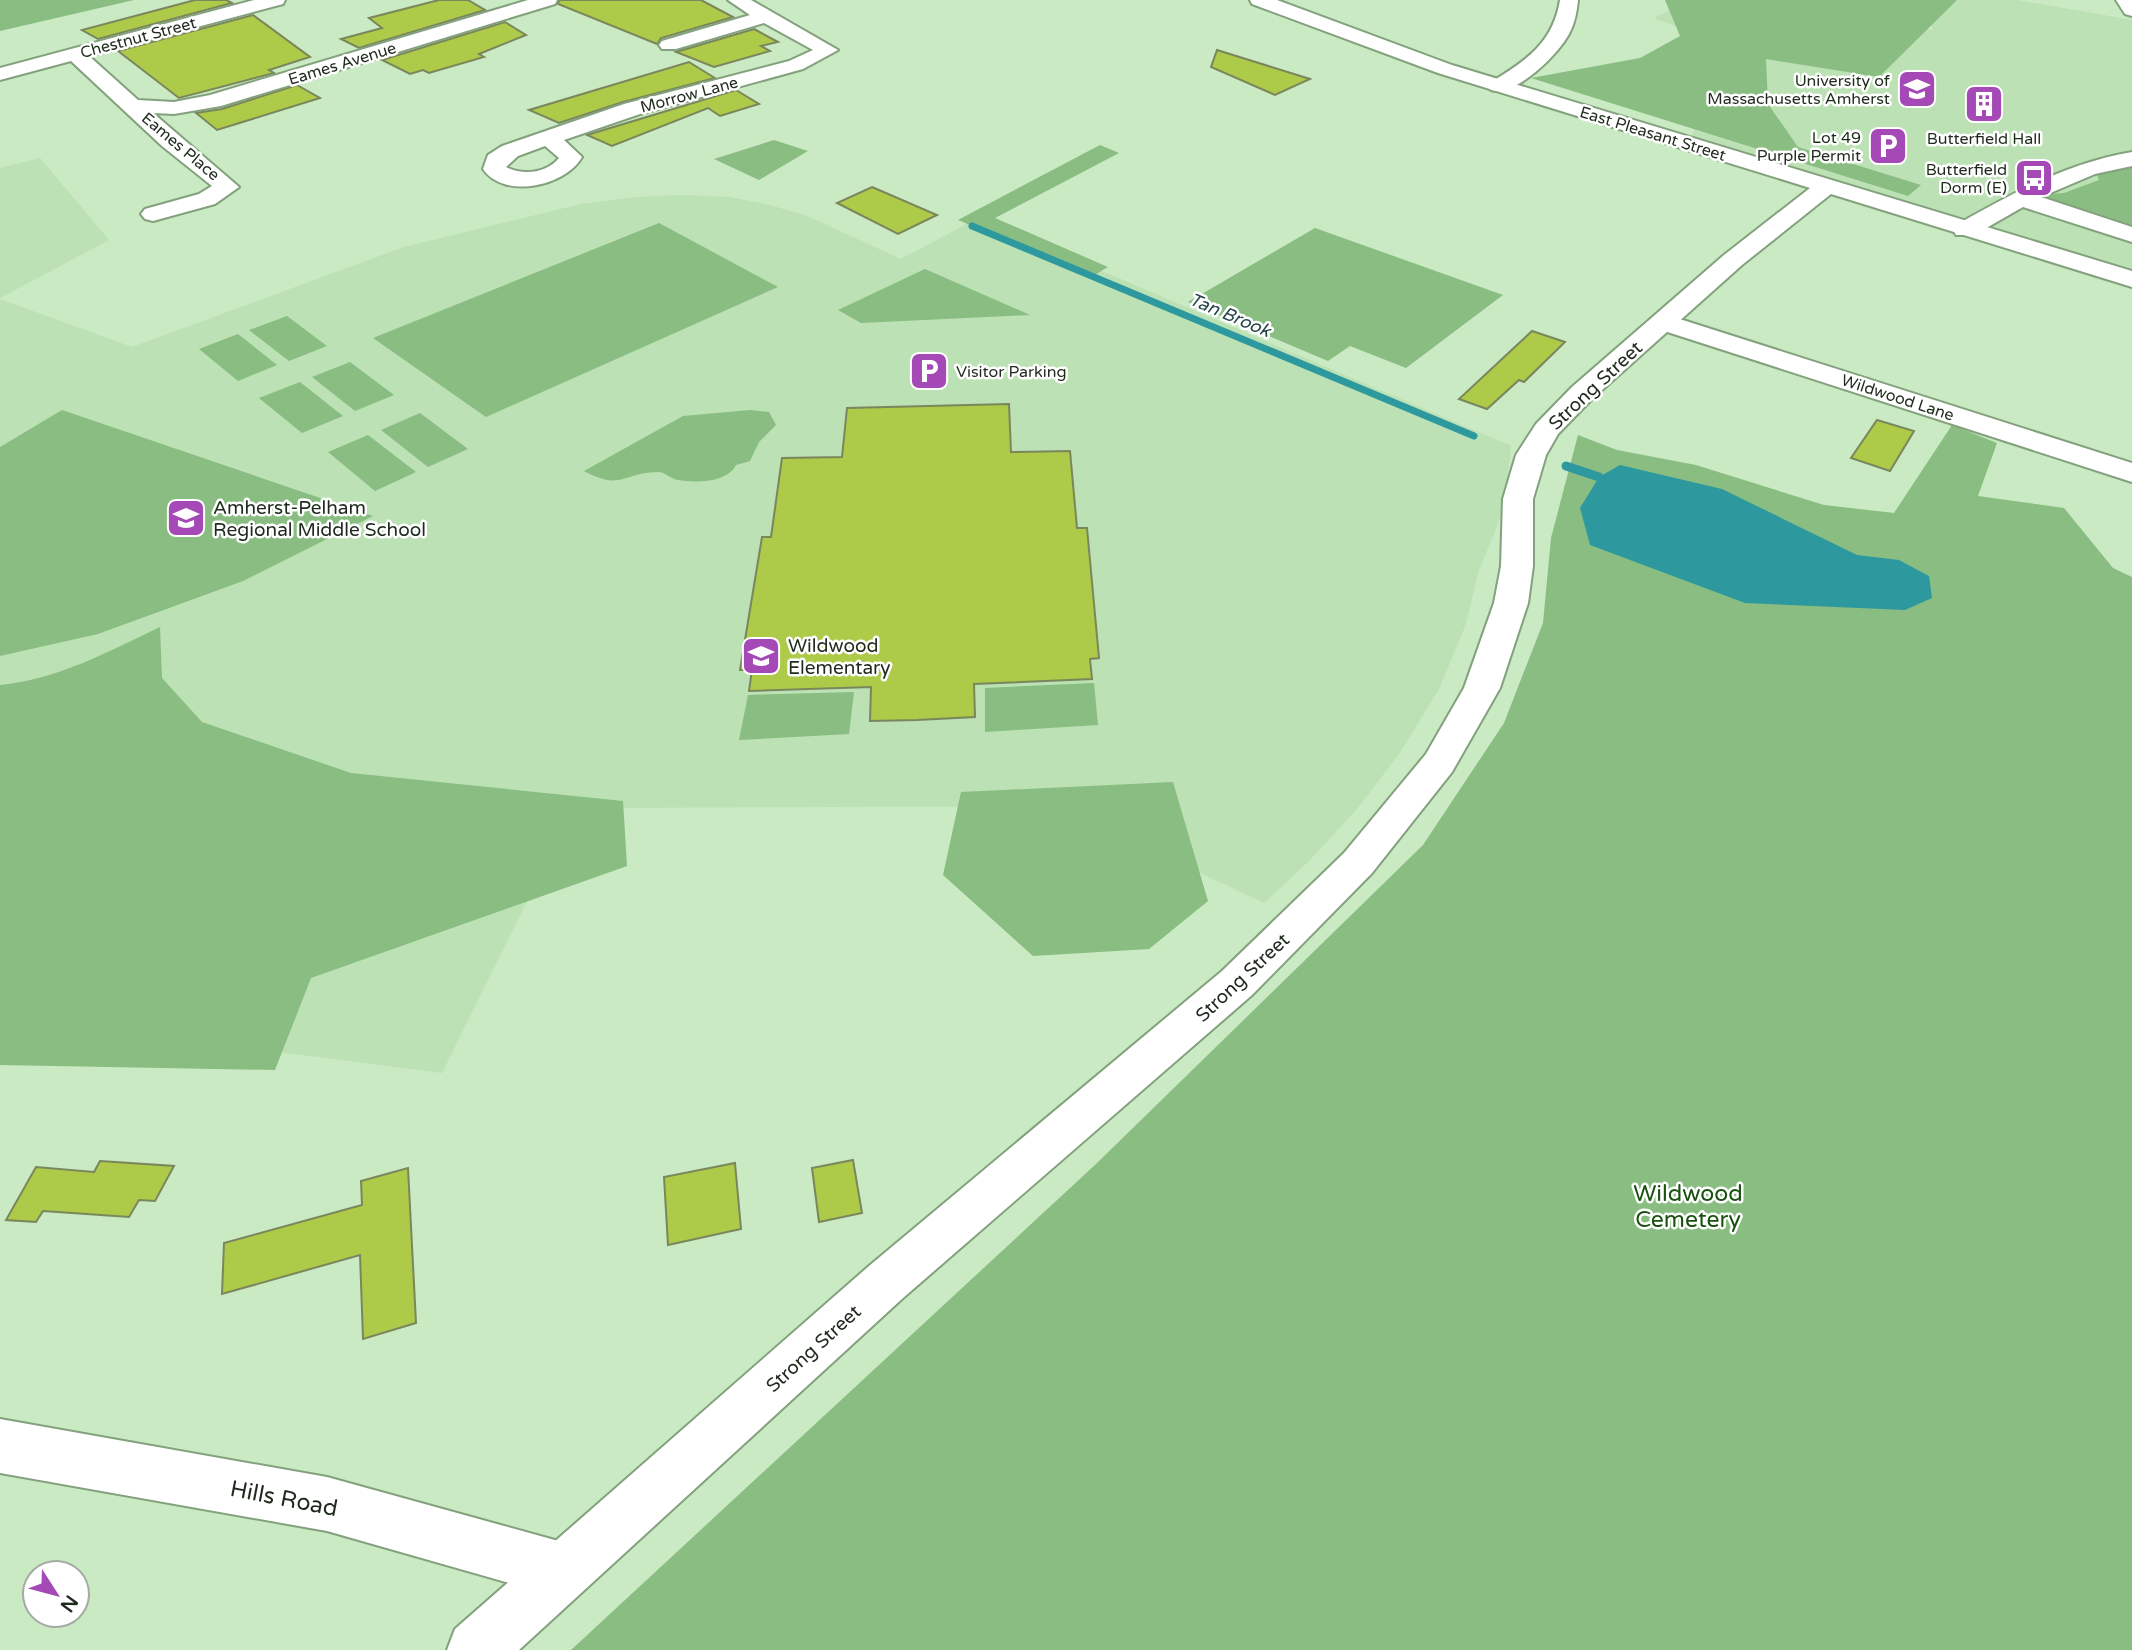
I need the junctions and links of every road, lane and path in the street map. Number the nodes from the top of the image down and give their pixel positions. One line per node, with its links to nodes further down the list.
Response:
1 (276, 0): 10 (street, Chestnut Street)
2 (548, 0): 13 (street, Eames Avenue)
3 (737, 0): 8 (street)
4 (1259, 0): 12 (street, East Pleasant Street)
5 (1569, 0): 12 (street)
6 (2126, 0): 7 (street)
7 (2132, 10)
8 (766, 16): 9 (street); 14 (street, Morrow Lane)
9 (669, 44)
10 (75, 54): 11 (street, Chestnut Street); 13 (street, Eames Place)
11 (0, 74)
12 (1498, 86): 16 (street, East Pleasant Street)
13 (133, 106): 18 (street, Eames Place)
14 (549, 138)
15 (2132, 159): 17 (street)
16 (1826, 187): 19 (street, East Pleasant Street); 22 (street, Strong Street)
17 (2021, 198): 19 (street); 20 (street)
18 (153, 214)
19 (1965, 230): 21 (street, East Pleasant Street)
20 (2132, 235)
21 (2132, 279)
22 (1664, 321): 23 (street, Wildwood Lane); 25 (street, Strong Street)
23 (2132, 473)
24 (0, 1446): 25 (street, Hills Road)
25 (562, 1570): 26 (street, Strong Street)
26 (476, 1650)

